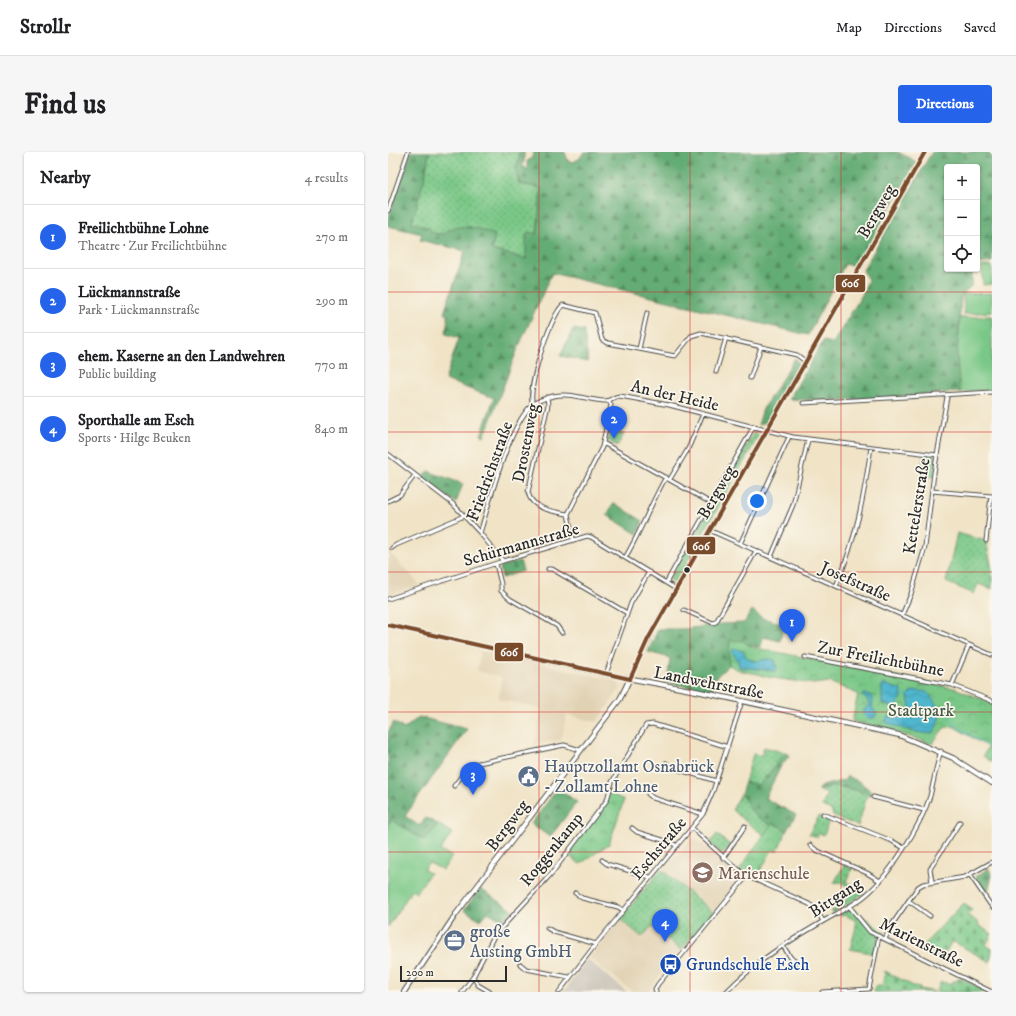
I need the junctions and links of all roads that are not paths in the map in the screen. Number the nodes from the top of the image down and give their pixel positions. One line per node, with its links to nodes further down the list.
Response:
1 (408, 152): 3 (street)
2 (925, 152): 8 (main road, Bergweg)
3 (388, 211)
4 (647, 313): 7 (street)
5 (726, 338): 6 (street); 7 (street); 9 (street)
6 (761, 346): 8 (street); 10 (street)
7 (638, 349): 16 (street)
8 (805, 361): 19 (main road, Bergweg)
9 (716, 372)
10 (750, 378)
11 (992, 392): 15 (street)
12 (547, 397): 14 (street, An der Heide); 16 (street, An der Heide); 33 (street, Drostenweg)
13 (947, 397): 25 (street, Kettelerstraße)
14 (609, 401): 17 (street, An der Heide); 22 (street)
15 (803, 403)
16 (533, 404): 36 (street, Friedrichstraße)
17 (703, 414): 18 (street, An der Heide); 28 (street)
18 (754, 426): 19 (street, An der Heide); 32 (street)
19 (766, 431): 20 (street, An der Heide); 35 (main road, Bergweg)
20 (789, 437): 21 (street, An der Heide); 39 (street)
21 (808, 440): 23 (street, An der Heide); 42 (street)
22 (603, 443): 27 (street); 33 (street)
23 (871, 447): 25 (street, An der Heide); 49 (street)
24 (388, 454): 26 (street)
25 (937, 455): 29 (street, Kettelerstraße)
26 (415, 475): 31 (street); 34 (street)
27 (666, 476): 28 (street); 43 (street)
28 (670, 479): 32 (street)
29 (932, 491): 30 (street); 54 (street, Kettelerstraße)
30 (992, 496): 38 (street)
31 (388, 500)
32 (711, 502): 48 (street)
33 (568, 514): 37 (street)
34 (464, 516): 36 (street); 40 (street)
35 (709, 530): 39 (street, Josefstraße); 50 (main road, Bergweg)
36 (480, 533): 44 (street)
37 (573, 539): 43 (street, Schürmannstraße); 44 (street, Schürmannstraße)
38 (986, 541)
39 (740, 544): 41 (street, Josefstraße)
40 (392, 548)
41 (756, 551): 42 (street, Josefstraße); 52 (street)
42 (770, 557): 49 (street, Josefstraße)
43 (625, 558): 47 (street, Schürmannstraße)
44 (503, 561): 45 (street, Schürmannstraße)
45 (496, 564): 51 (street, Schürmannstraße); 56 (street)
46 (548, 569): 53 (street)
47 (649, 572): 48 (street, Schürmannstraße); 53 (street)
48 (666, 583): 50 (street, Schürmannstraße)
49 (836, 586): 54 (street, Josefstraße)
50 (676, 589): 61 (main road, Bergweg)
51 (388, 599)
52 (684, 610)
53 (627, 613): 60 (street)
54 (902, 615): 57 (street, Josefstraße)
55 (388, 625): 60 (main road, Landwehrstraße)
56 (562, 633)
57 (969, 645): 58 (street, Josefstraße); 62 (street, Zur Freilichtbühne)
58 (992, 655)
59 (805, 657): 62 (street, Zur Freilichtbühne)
60 (606, 674): 61 (main road, Landwehrstraße)
61 (630, 679): 63 (main road, Landwehrstraße); 66 (main road, Bergweg)
62 (952, 685): 64 (street, Zur Freilichtbühne)
63 (742, 701): 65 (street, Eschstraße); 67 (main road, Landwehrstraße)
64 (992, 701)
65 (728, 747): 69 (street, Eschstraße); 106 (street, Roggenkamp)
66 (580, 750): 71 (street); 110 (main road, Bergweg)
67 (941, 751): 70 (main road, Landwehrstraße); 74 (street, Bittgang)
68 (666, 763): 69 (street)
69 (716, 781): 75 (street, Eschstraße)
70 (992, 783)
71 (454, 786)
72 (648, 794): 75 (street)
73 (873, 797): 74 (street)
74 (924, 810): 83 (street, Bittgang)
75 (703, 814): 80 (street, Eschstraße)
76 (823, 814): 83 (street)
77 (960, 822): 91 (street)
78 (745, 826): 84 (street)
79 (632, 828): 82 (street)
80 (692, 828): 82 (street, Eschstraße); 84 (street)
81 (810, 845): 90 (street)
82 (676, 846): 89 (street, Eschstraße)
83 (904, 848): 90 (street, Bittgang)
84 (724, 858): 88 (street)
85 (602, 860): 89 (street)
86 (992, 862): 87 (street)
87 (970, 875): 91 (street); 95 (street)
88 (748, 876): 98 (street); 108 (street)
89 (650, 878): 96 (street, Eschstraße)
90 (880, 881): 94 (street, Bittgang)
91 (932, 882): 93 (street)
92 (575, 893): 96 (street)
93 (909, 901): 97 (street); 101 (street)
94 (849, 906): 98 (street, Bittgang); 100 (street, Marienstraße)
95 (992, 907)
96 (623, 910): 102 (street, Eschstraße)
97 (930, 916)
98 (823, 921): 103 (street, Bittgang)
99 (547, 928): 102 (street)
100 (879, 936): 101 (street, Marienstraße); 109 (street)
101 (885, 939): 116 (street, Marienstraße)
102 (596, 944): 107 (street, Eschstraße)
103 (783, 946): 104 (street); 114 (street, Bittgang)
104 (796, 962)
105 (520, 964): 107 (street)
106 (473, 977): 111 (street); 112 (street)
107 (569, 977): 113 (street, Eschstraße)
108 (656, 991)
109 (850, 991): 115 (street)
110 (404, 992)
111 (462, 992)
112 (490, 992)
113 (559, 992)
114 (727, 992)
115 (822, 992)
116 (992, 992)

